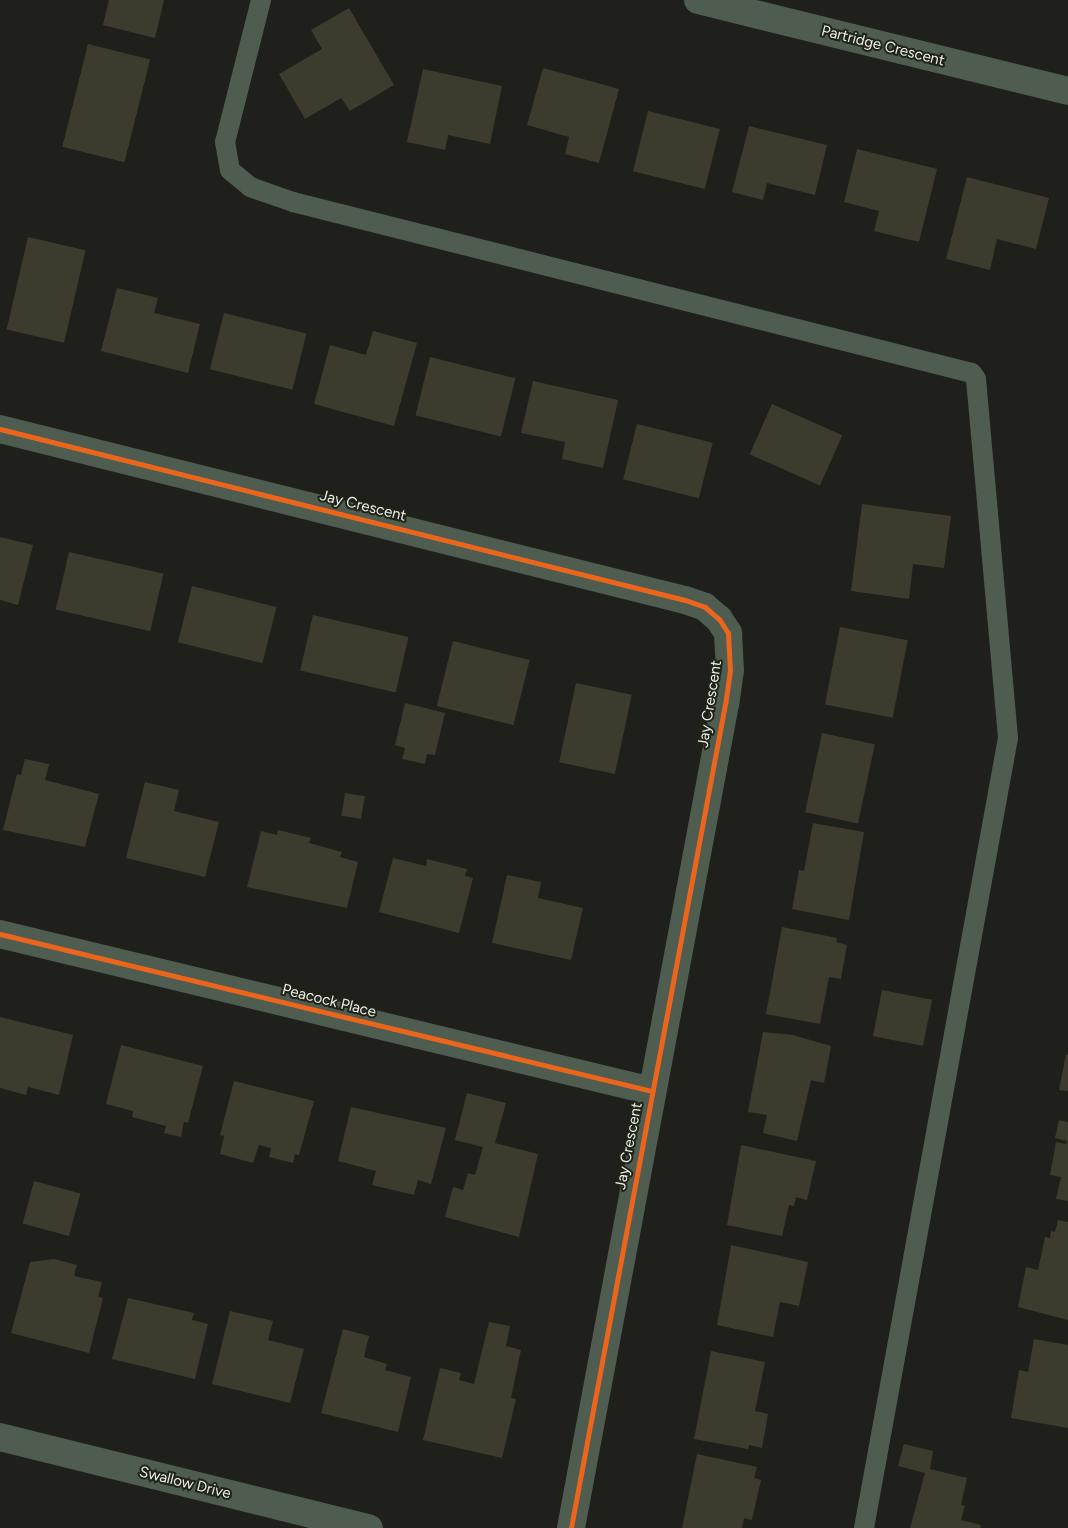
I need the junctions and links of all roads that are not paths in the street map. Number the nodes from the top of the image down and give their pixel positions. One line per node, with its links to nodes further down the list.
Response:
1 (261, 0): 10 (lane)
2 (698, 0): 3 (street, Partridge Crescent)
3 (1068, 91)
4 (0, 429): 6 (street, Jay Crescent)
5 (0, 934): 6 (street, Peacock Place)
6 (652, 1091): 9 (street, Jay Crescent)
7 (0, 1438): 8 (street, Swallow Drive)
8 (369, 1528)
9 (570, 1528)
10 (864, 1528)

